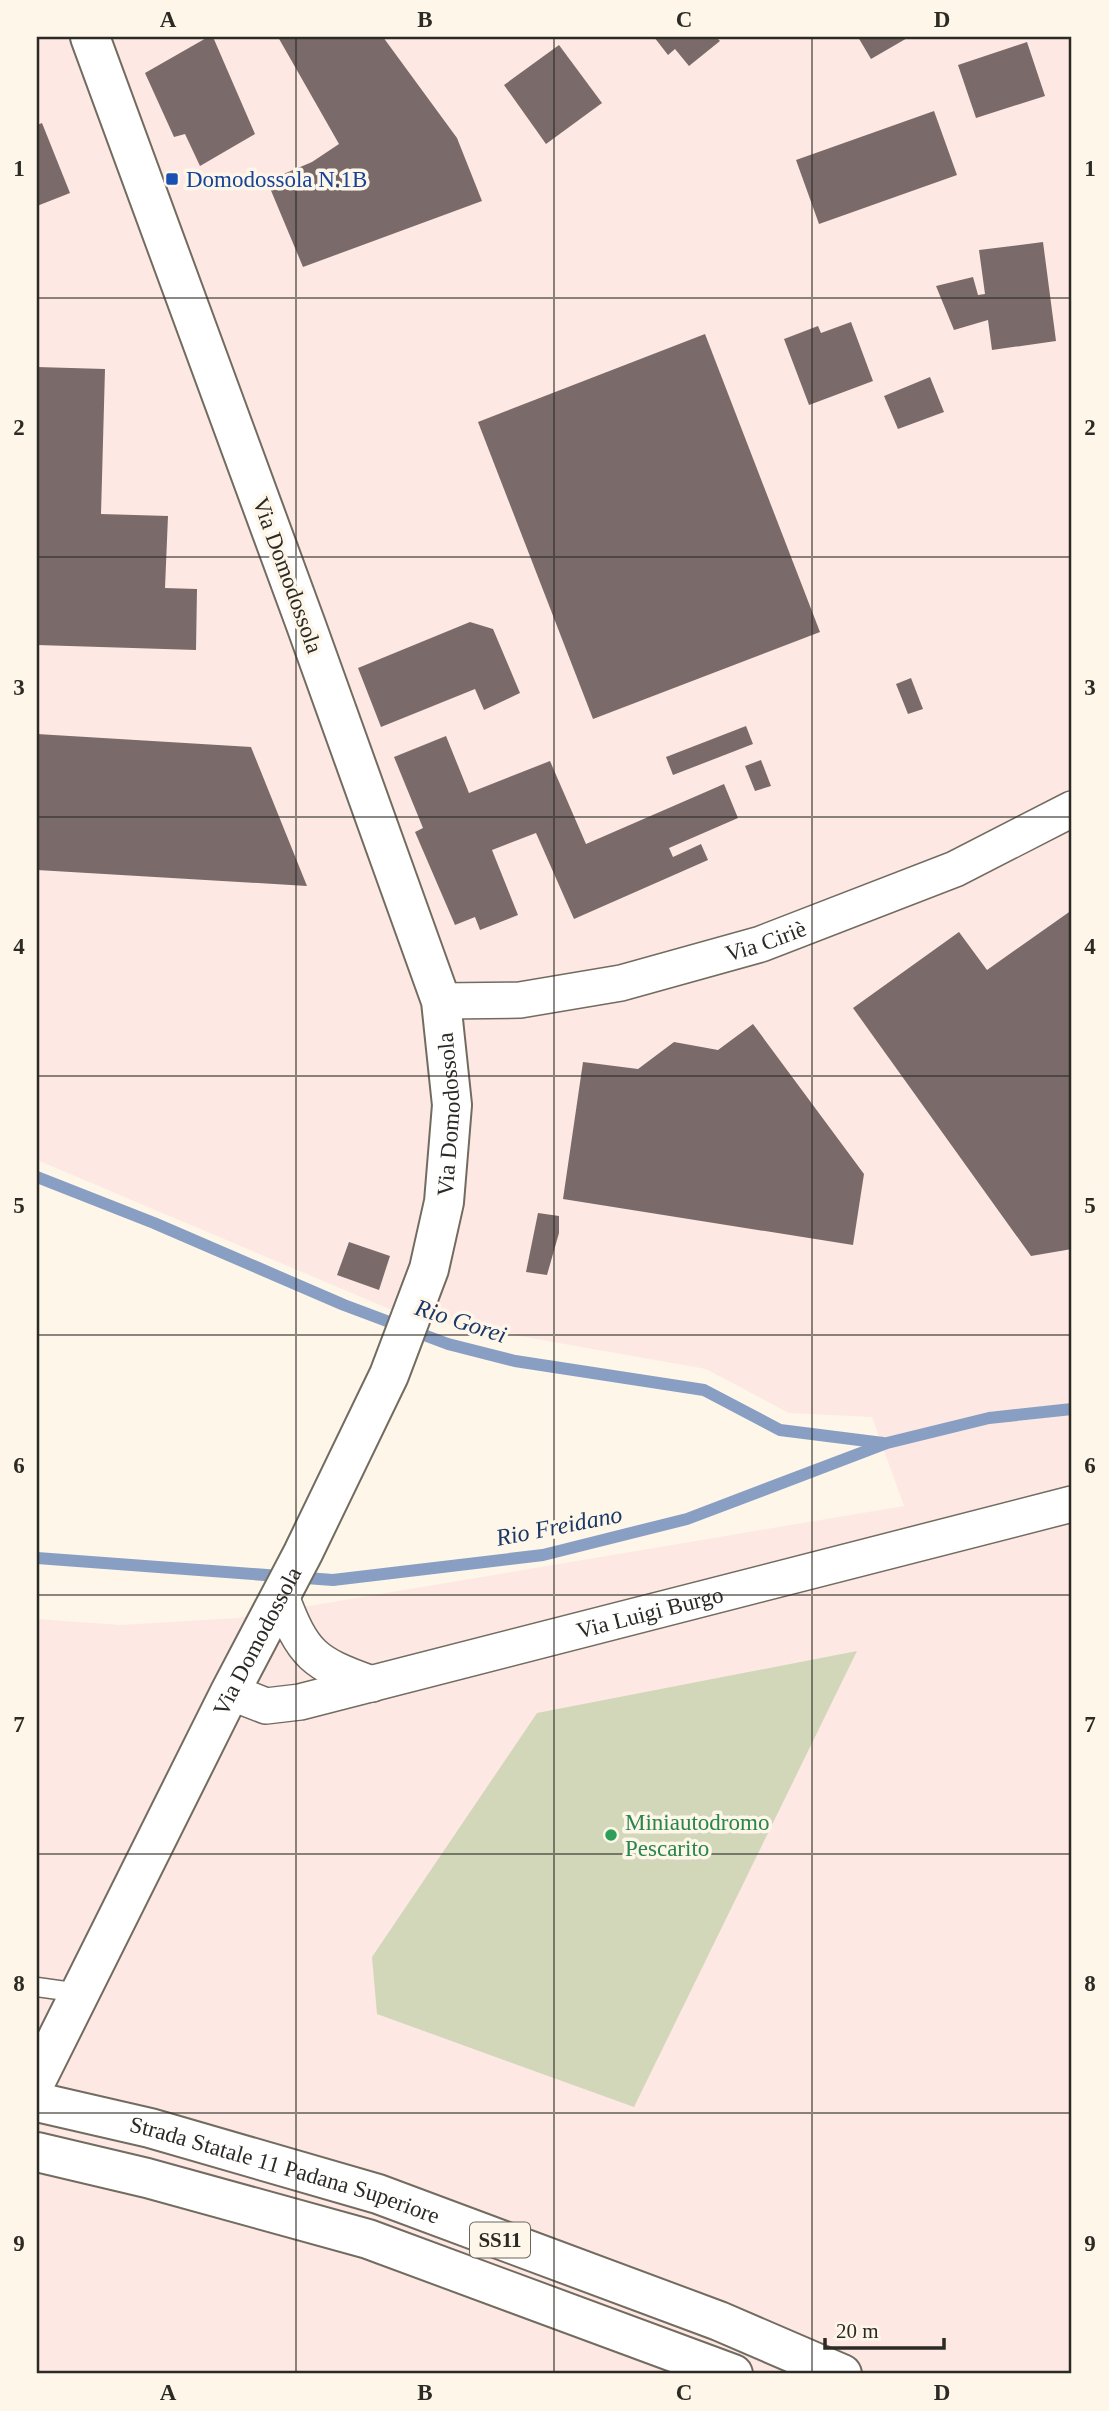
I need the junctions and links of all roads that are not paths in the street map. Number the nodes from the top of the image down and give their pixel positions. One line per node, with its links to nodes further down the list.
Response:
1 (90, 37): 3 (main road, Via Domodossola)
2 (1072, 809): 3 (street, Via Ciriè)
3 (441, 1001): 5 (main road, Via Domodossola)
4 (1072, 1504): 6 (street, Via Luigi Burgo)
5 (282, 1592): 6 (street); 7 (main road, Via Domodossola)
6 (372, 1684): 7 (street, Via Luigi Burgo)
7 (230, 1692): 9 (main road, Via Domodossola)
8 (37, 1987): 9 (lane)
9 (80, 1993): 10 (main road, Via Domodossola)
10 (37, 2079)
11 (37, 2102): 14 (main road, Strada Statale 11 Padana Superiore / SS11)
12 (37, 2152): 13 (main road, Strada Statale 11 Padana Superiore / SS11)
13 (733, 2374)
14 (842, 2374)

